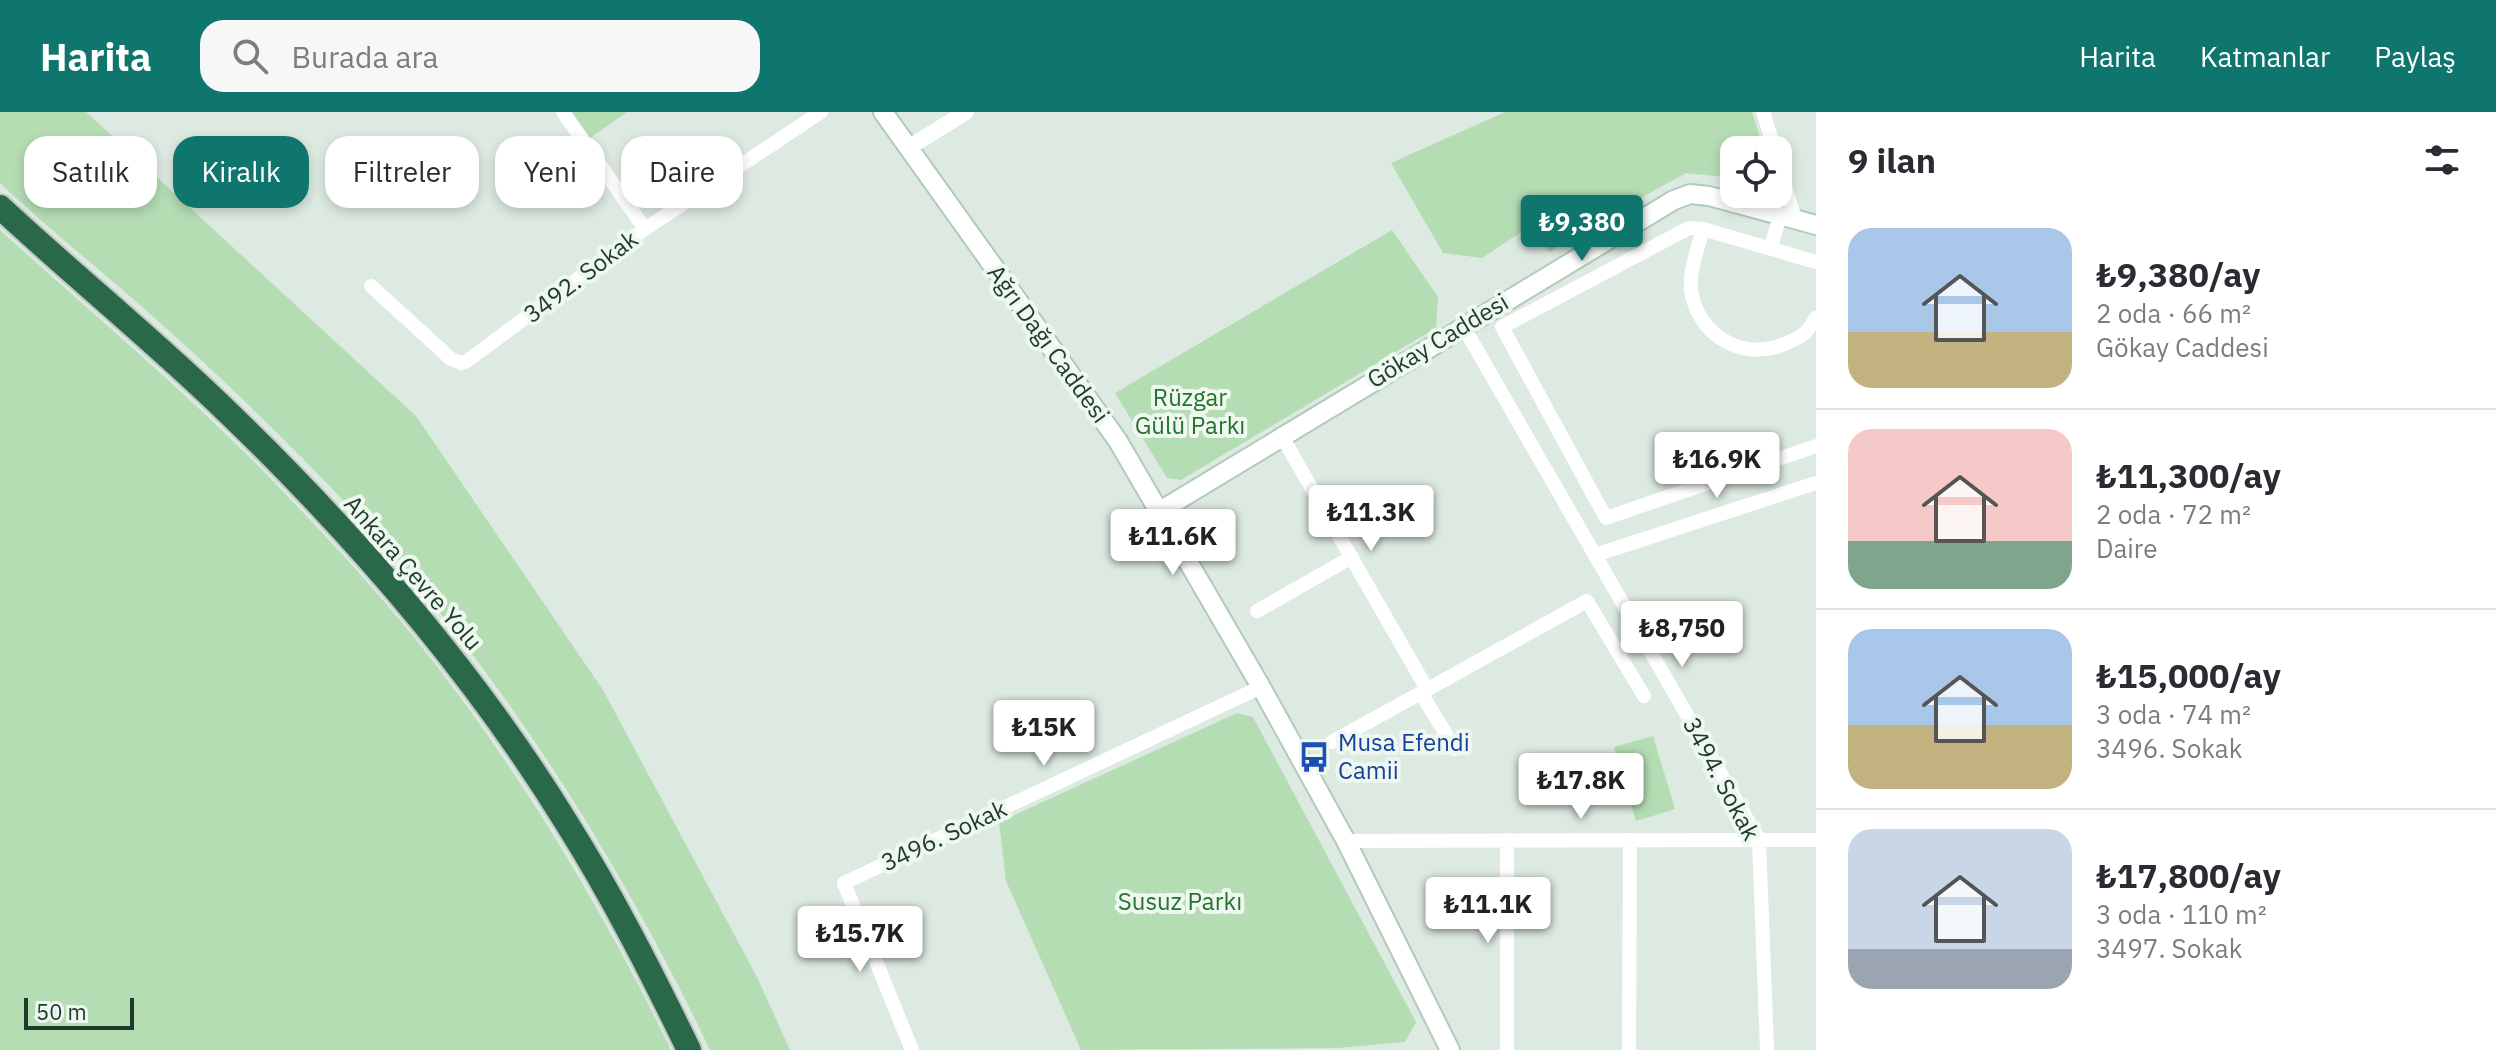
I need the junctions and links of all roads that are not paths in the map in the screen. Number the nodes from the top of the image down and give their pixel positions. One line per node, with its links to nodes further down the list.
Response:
1 (563, 112): 12 (street)
2 (821, 112): 12 (street, 3492. Sokak)
3 (883, 112): 7 (main road, Ağrı Dağı Caddesi)
4 (966, 112): 7 (street)
5 (1763, 112): 6 (street)
6 (1771, 136)
7 (908, 148): 22 (main road, Ağrı Dağı Caddesi)
8 (0, 207): 36 (highway, Ankara Çevre Yolu)
9 (1786, 208): 10 (street)
10 (1788, 218): 11 (main road, Gökay Caddesi); 14 (street); 18 (main road, Gökay Caddesi)
11 (1816, 225)
12 (645, 229): 16 (street, 3492. Sokak)
13 (1703, 229): 14 (street); 17 (street); 20 (street)
14 (1771, 247): 15 (street)
15 (1816, 262)
16 (371, 286)
17 (1816, 318)
18 (1463, 326): 19 (main road, Gökay Caddesi); 23 (street, 3494. Sokak)
19 (1281, 435): 22 (main road, Gökay Caddesi); 24 (street)
20 (1816, 446)
21 (1816, 483): 23 (street)
22 (1160, 511): 26 (main road, Ağrı Dağı Caddesi)
23 (1595, 555): 33 (street, 3494. Sokak)
24 (1352, 557): 25 (street); 27 (street)
25 (1257, 611)
26 (1261, 687): 35 (main road, Ağrı Dağı Caddesi); 37 (street, 3496. Sokak)
27 (1424, 691): 28 (street); 29 (street); 30 (street)
28 (1644, 696)
29 (1332, 742)
30 (1455, 749)
31 (1507, 840): 32 (street); 35 (street); 39 (street)
32 (1630, 840): 33 (street); 40 (street)
33 (1759, 840): 34 (street); 41 (street, 3494. Sokak)
34 (1816, 840)
35 (1346, 841): 38 (main road, Ağrı Dağı Caddesi)
36 (689, 1050)
37 (912, 1050)
38 (1450, 1050)
39 (1507, 1050)
40 (1629, 1050)
41 (1767, 1050)

